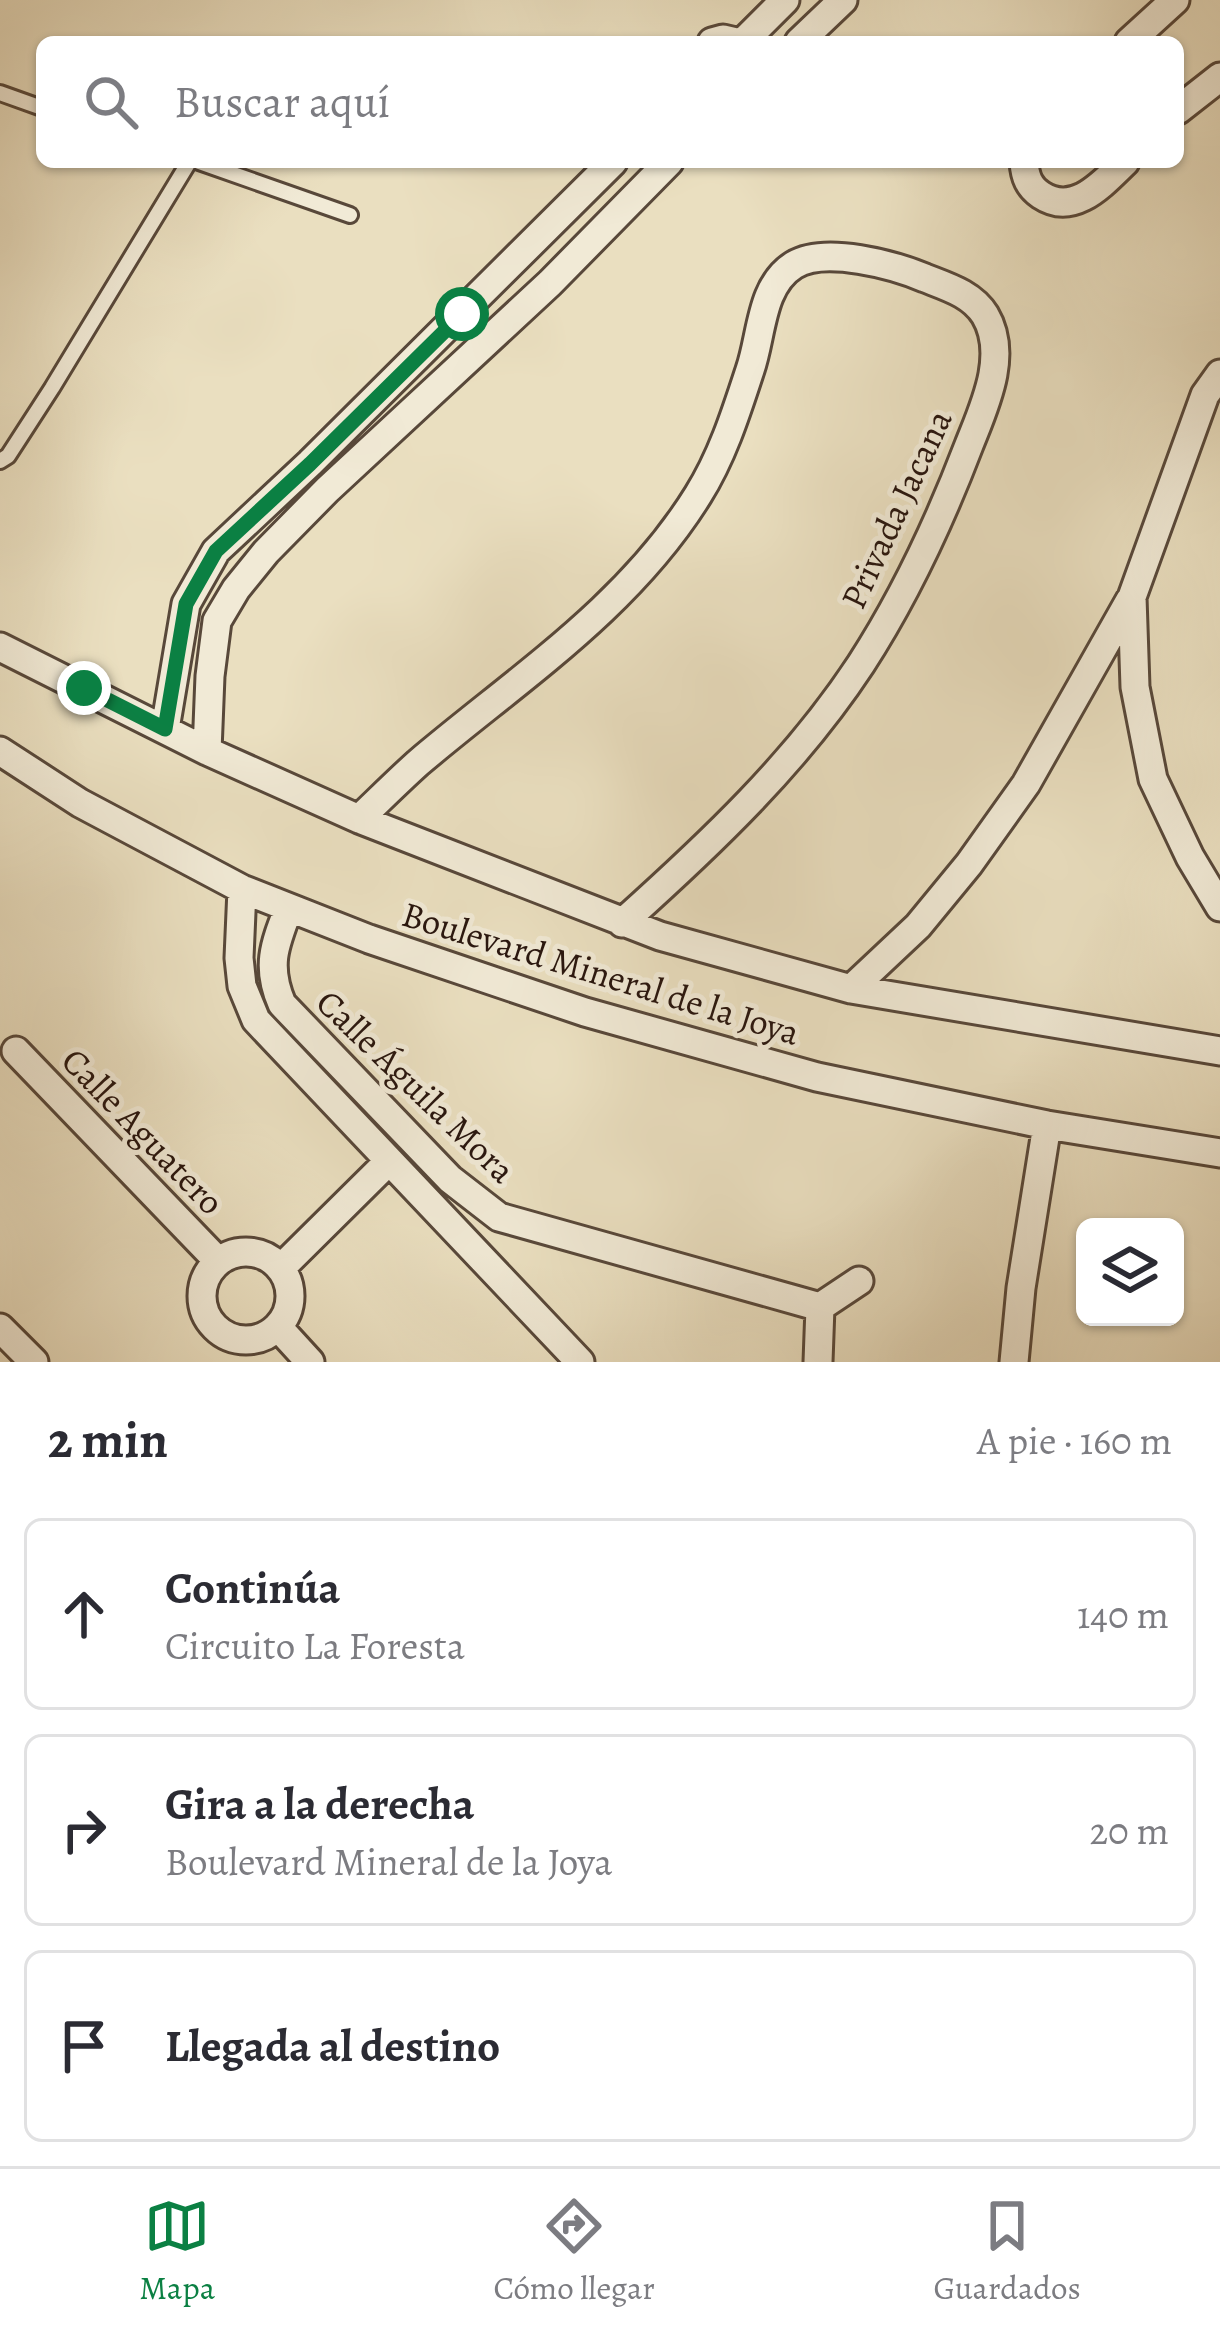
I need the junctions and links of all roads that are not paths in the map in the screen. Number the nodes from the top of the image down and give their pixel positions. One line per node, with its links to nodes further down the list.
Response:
1 (785, 0): 4 (street)
2 (843, 0): 5 (street)
3 (1175, 0): 6 (street)
4 (746, 36)
5 (805, 36)
6 (1136, 36)
7 (1220, 77): 9 (street)
8 (0, 93): 10 (lane)
9 (1184, 105)
10 (36, 106)
11 (185, 168): 21 (lane)
12 (216, 168): 17 (lane)
13 (607, 168): 18 (street)
14 (663, 168): 19 (street)
15 (1025, 168): 16 (street)
16 (1119, 168)
17 (350, 215)
18 (523, 254): 19 (street); 22 (street)
19 (550, 283): 23 (street)
20 (1220, 374): 24 (street)
21 (0, 461)
22 (310, 464): 23 (street); 26 (street)
23 (327, 490): 27 (street)
24 (1132, 597): 31 (street); 34 (street)
25 (0, 647): 26 (street, Boulevard Mineral de la Joya)
26 (165, 729): 27 (street, Boulevard Mineral de la Joya)
27 (207, 751): 29 (street, Boulevard Mineral de la Joya)
28 (0, 752): 30 (street, Boulevard Mineral de la Joya)
29 (359, 819): 33 (street, Boulevard Mineral de la Joya); 33 (street, Privada Jacana)
30 (242, 890): 32 (street, Boulevard Mineral de la Joya); 39 (street, Calle Águila Mora)
31 (1220, 907)
32 (288, 910): 37 (street, Boulevard Mineral de la Joya); 40 (street, Calle Águila Mora)
33 (622, 923): 34 (street, Boulevard Mineral de la Joya)
34 (851, 989): 35 (street, Boulevard Mineral de la Joya)
35 (1220, 1051)
36 (16, 1052): 42 (street, Calle Aguatero)
37 (1047, 1125): 38 (street, Boulevard Mineral de la Joya); 52 (street)
38 (1220, 1153)
39 (388, 1162): 41 (street, Calle Águila Mora); 43 (street)
40 (499, 1217): 41 (street); 45 (street, Calle Águila Mora)
41 (472, 1248): 50 (street, Calle Águila Mora)
42 (218, 1262): 43 (street); 46 (street)
43 (281, 1268): 46 (street)
44 (859, 1281): 45 (street)
45 (820, 1307): 51 (street)
46 (278, 1327): 49 (street)
47 (0, 1328): 48 (street)
48 (34, 1362)
49 (310, 1362)
50 (580, 1362)
51 (818, 1362)
52 (1014, 1362)

